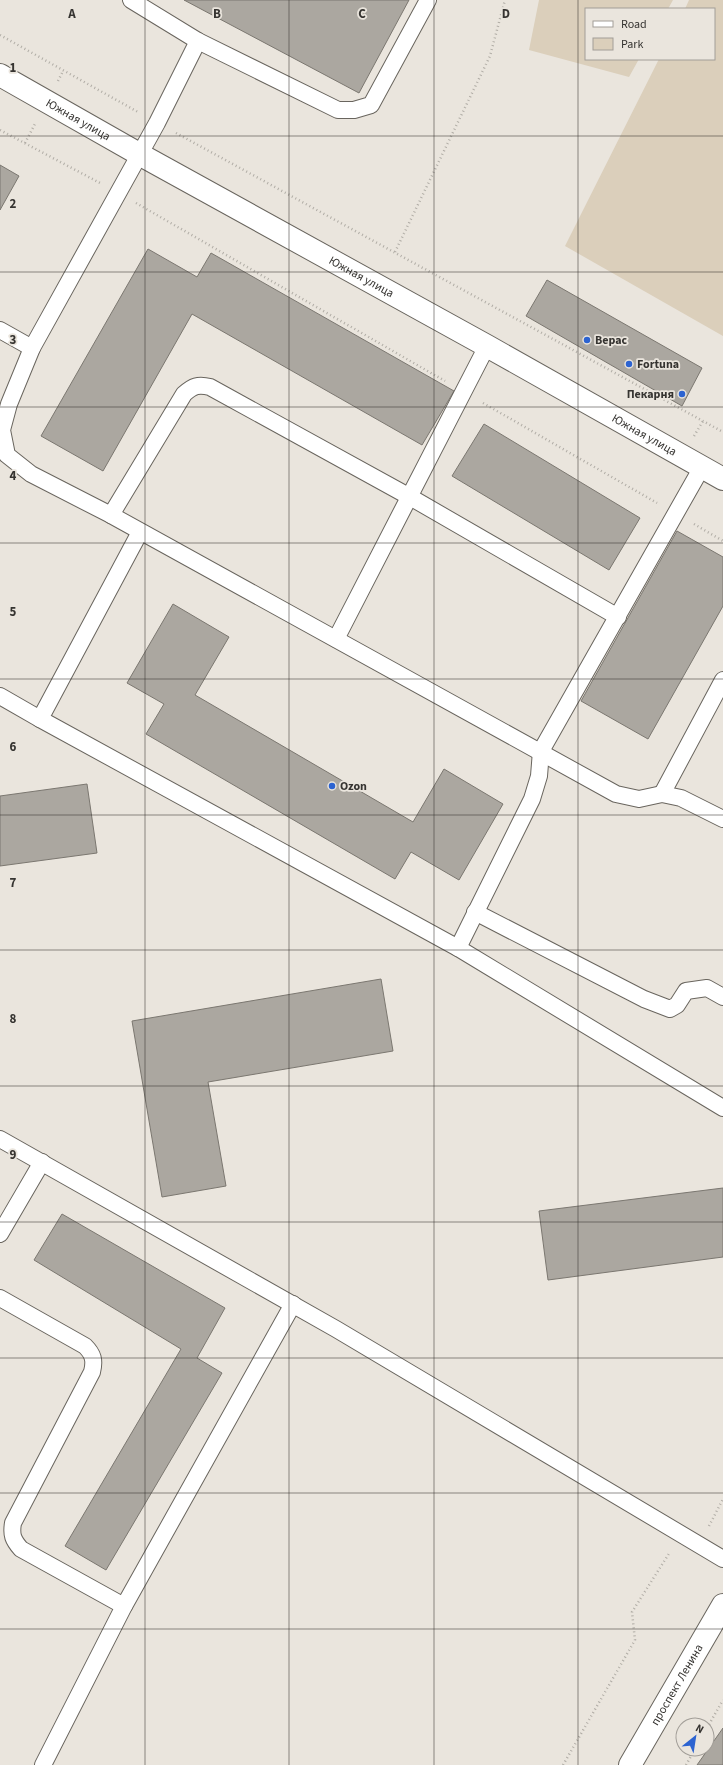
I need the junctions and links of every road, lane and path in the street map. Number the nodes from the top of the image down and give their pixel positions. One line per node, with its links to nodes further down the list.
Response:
1 (131, 0): 5 (lane)
2 (428, 0): 5 (lane)
3 (505, 0): 11 (path)
4 (0, 35): 7 (path)
5 (198, 41): 7 (lane)
6 (0, 75): 9 (street, Южная улица)
7 (157, 123): 9 (lane); 11 (path)
8 (0, 130): 10 (path)
9 (139, 154): 10 (lane); 13 (street, Южная улица)
10 (117, 193): 14 (lane); 15 (path)
11 (395, 252): 16 (path)
12 (0, 330): 14 (lane)
13 (487, 346): 15 (lane); 18 (street, Южная улица)
14 (32, 348): 17 (lane)
15 (464, 392): 20 (lane); 21 (path)
16 (723, 432)
17 (3, 460): 22 (lane)
18 (702, 467): 19 (street, Южная улица); 21 (lane)
19 (723, 479)
20 (410, 497): 22 (lane); 25 (lane); 26 (lane)
21 (676, 514): 24 (path); 25 (lane)
22 (111, 515): 23 (lane)
23 (140, 532): 26 (lane); 29 (lane)
24 (723, 541)
25 (618, 618): 30 (lane)
26 (336, 639): 30 (lane)
27 (723, 680): 31 (lane)
28 (0, 696): 29 (lane)
29 (40, 719): 34 (lane)
30 (540, 751): 31 (lane); 33 (lane)
31 (662, 794): 32 (lane)
32 (723, 819)
33 (476, 912): 34 (lane); 35 (lane)
34 (458, 948): 36 (lane)
35 (723, 997)
36 (723, 1108)
37 (0, 1138): 38 (lane)
38 (42, 1162): 39 (lane); 41 (lane)
39 (0, 1234)
40 (0, 1298): 46 (lane)
41 (293, 1304): 43 (lane); 46 (lane)
42 (723, 1499): 43 (path)
43 (699, 1545): 44 (lane); 50 (path)
44 (723, 1559)
45 (723, 1605): 51 (street, проспект Ленина)
46 (124, 1606): 49 (lane)
47 (723, 1700): 48 (path)
48 (713, 1717)
49 (43, 1765)
50 (563, 1765)
51 (630, 1765)

